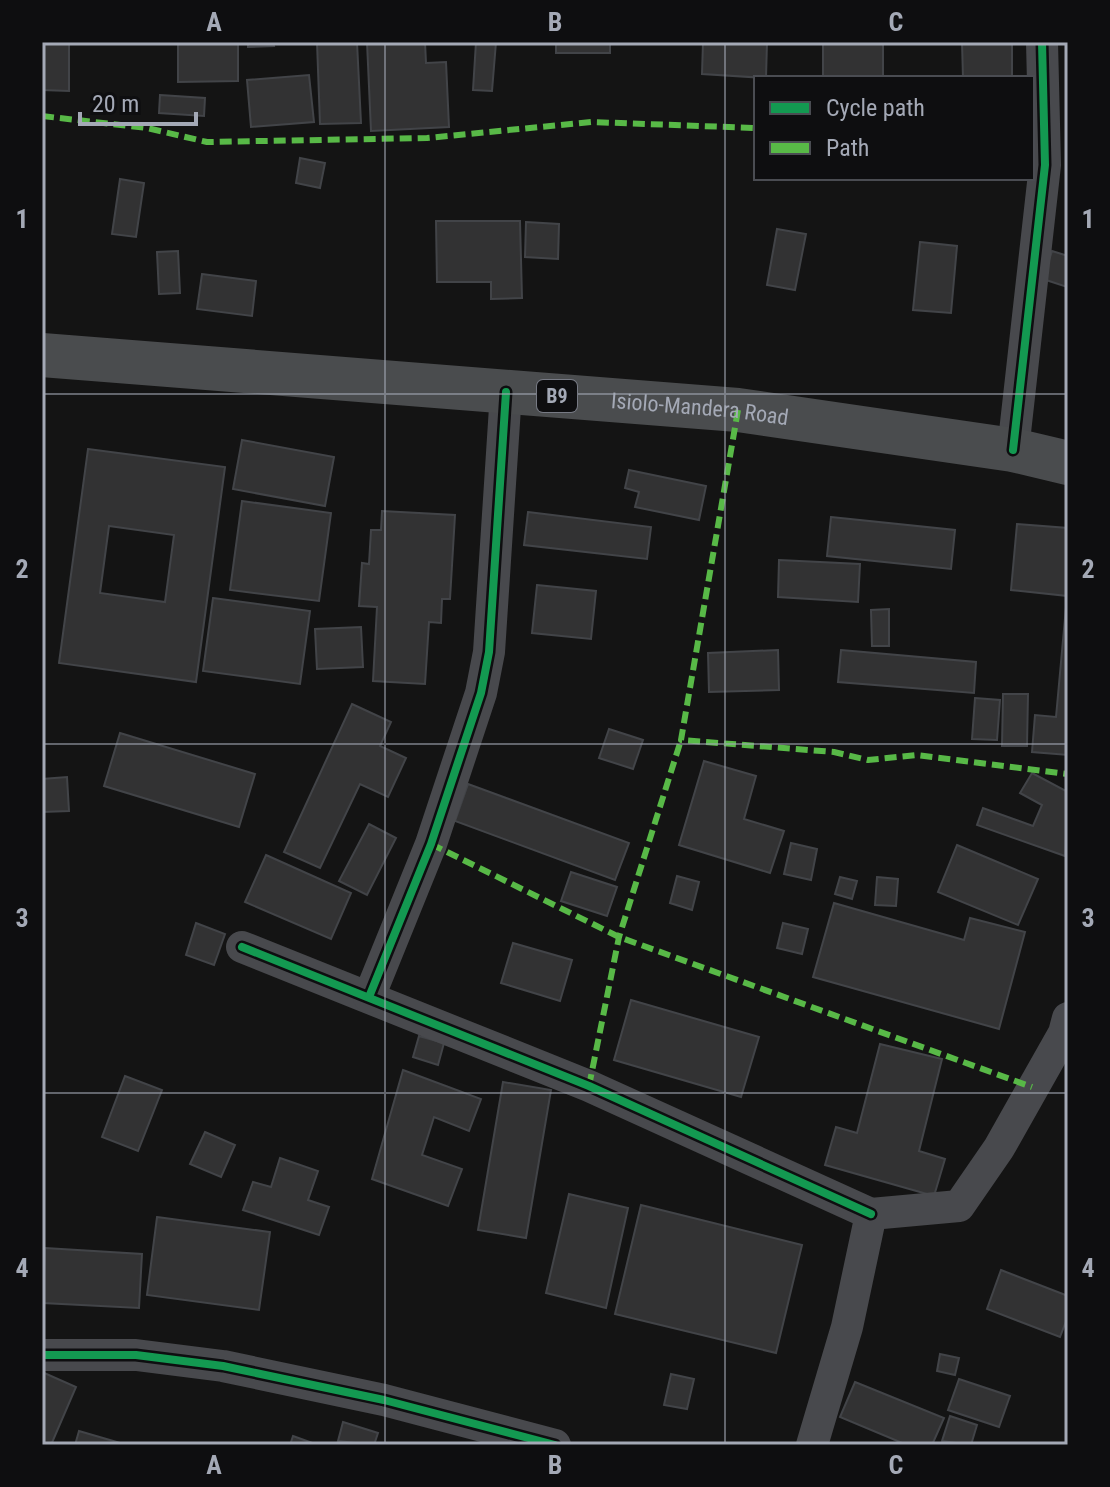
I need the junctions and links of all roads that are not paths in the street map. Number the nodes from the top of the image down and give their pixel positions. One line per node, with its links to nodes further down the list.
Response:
1 (1042, 42): 2 (street)
2 (1056, 166): 5 (street)
3 (42, 355): 4 (highway, Isiolo-Mandera Road / B9)
4 (506, 392): 5 (highway, Isiolo-Mandera Road / B9); 8 (street)
5 (1013, 450): 6 (highway, Isiolo-Mandera Road / B9)
6 (1068, 463)
7 (242, 947): 8 (street)
8 (369, 997): 10 (street)
9 (1067, 1029): 10 (street)
10 (871, 1214): 13 (street)
11 (42, 1355): 12 (street)
12 (555, 1445)
13 (812, 1445)

